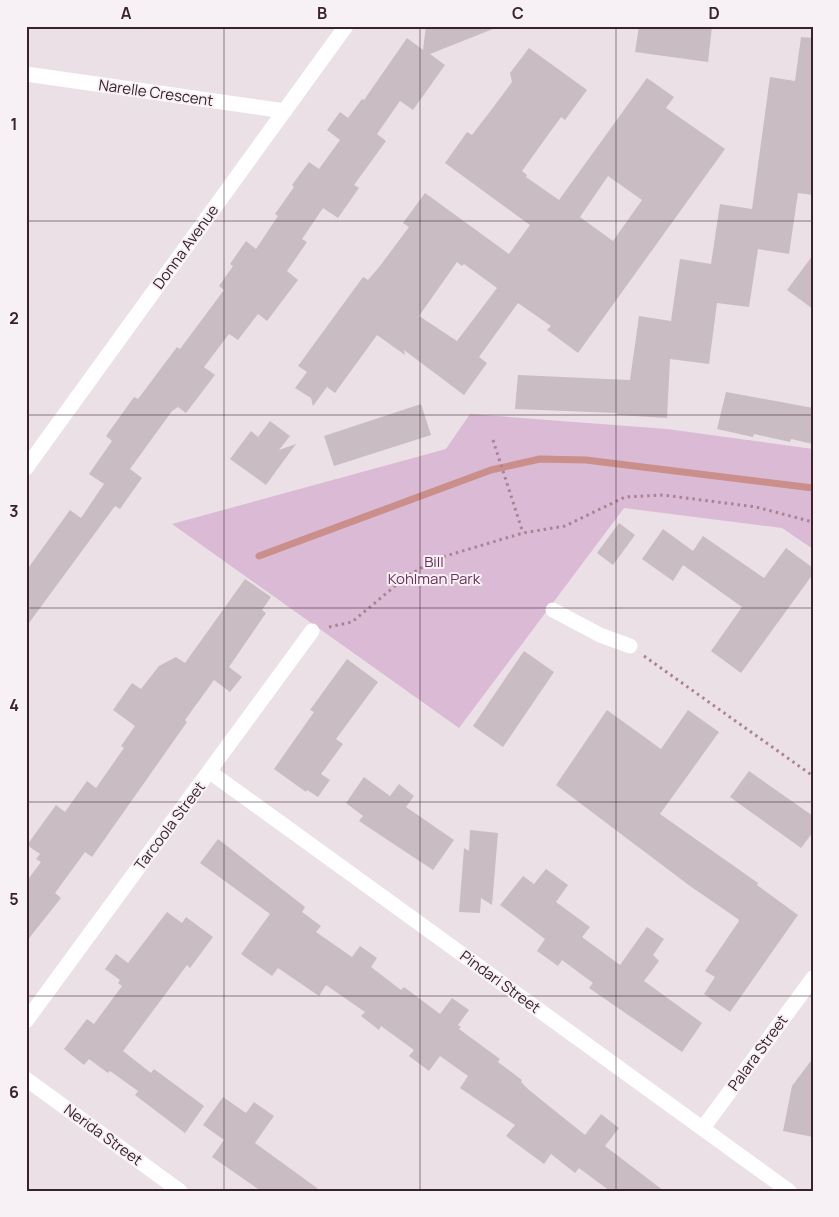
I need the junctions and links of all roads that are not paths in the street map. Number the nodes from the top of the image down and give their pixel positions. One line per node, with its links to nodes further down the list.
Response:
1 (346, 26): 3 (street, Donna Avenue)
2 (26, 74): 3 (street, Narelle Crescent)
3 (285, 111): 4 (street, Donna Avenue)
4 (26, 468)
5 (553, 610): 7 (street)
6 (312, 631): 8 (street, Tarcoola Street)
7 (630, 646)
8 (210, 772): 10 (street, Tarcoola Street); 12 (street, Pindari Street)
9 (813, 978): 12 (street, Palara Street)
10 (26, 1020)
11 (26, 1079): 13 (street, Nerida Street)
12 (703, 1128): 14 (street, Pindari Street)
13 (180, 1191)
14 (789, 1191)

